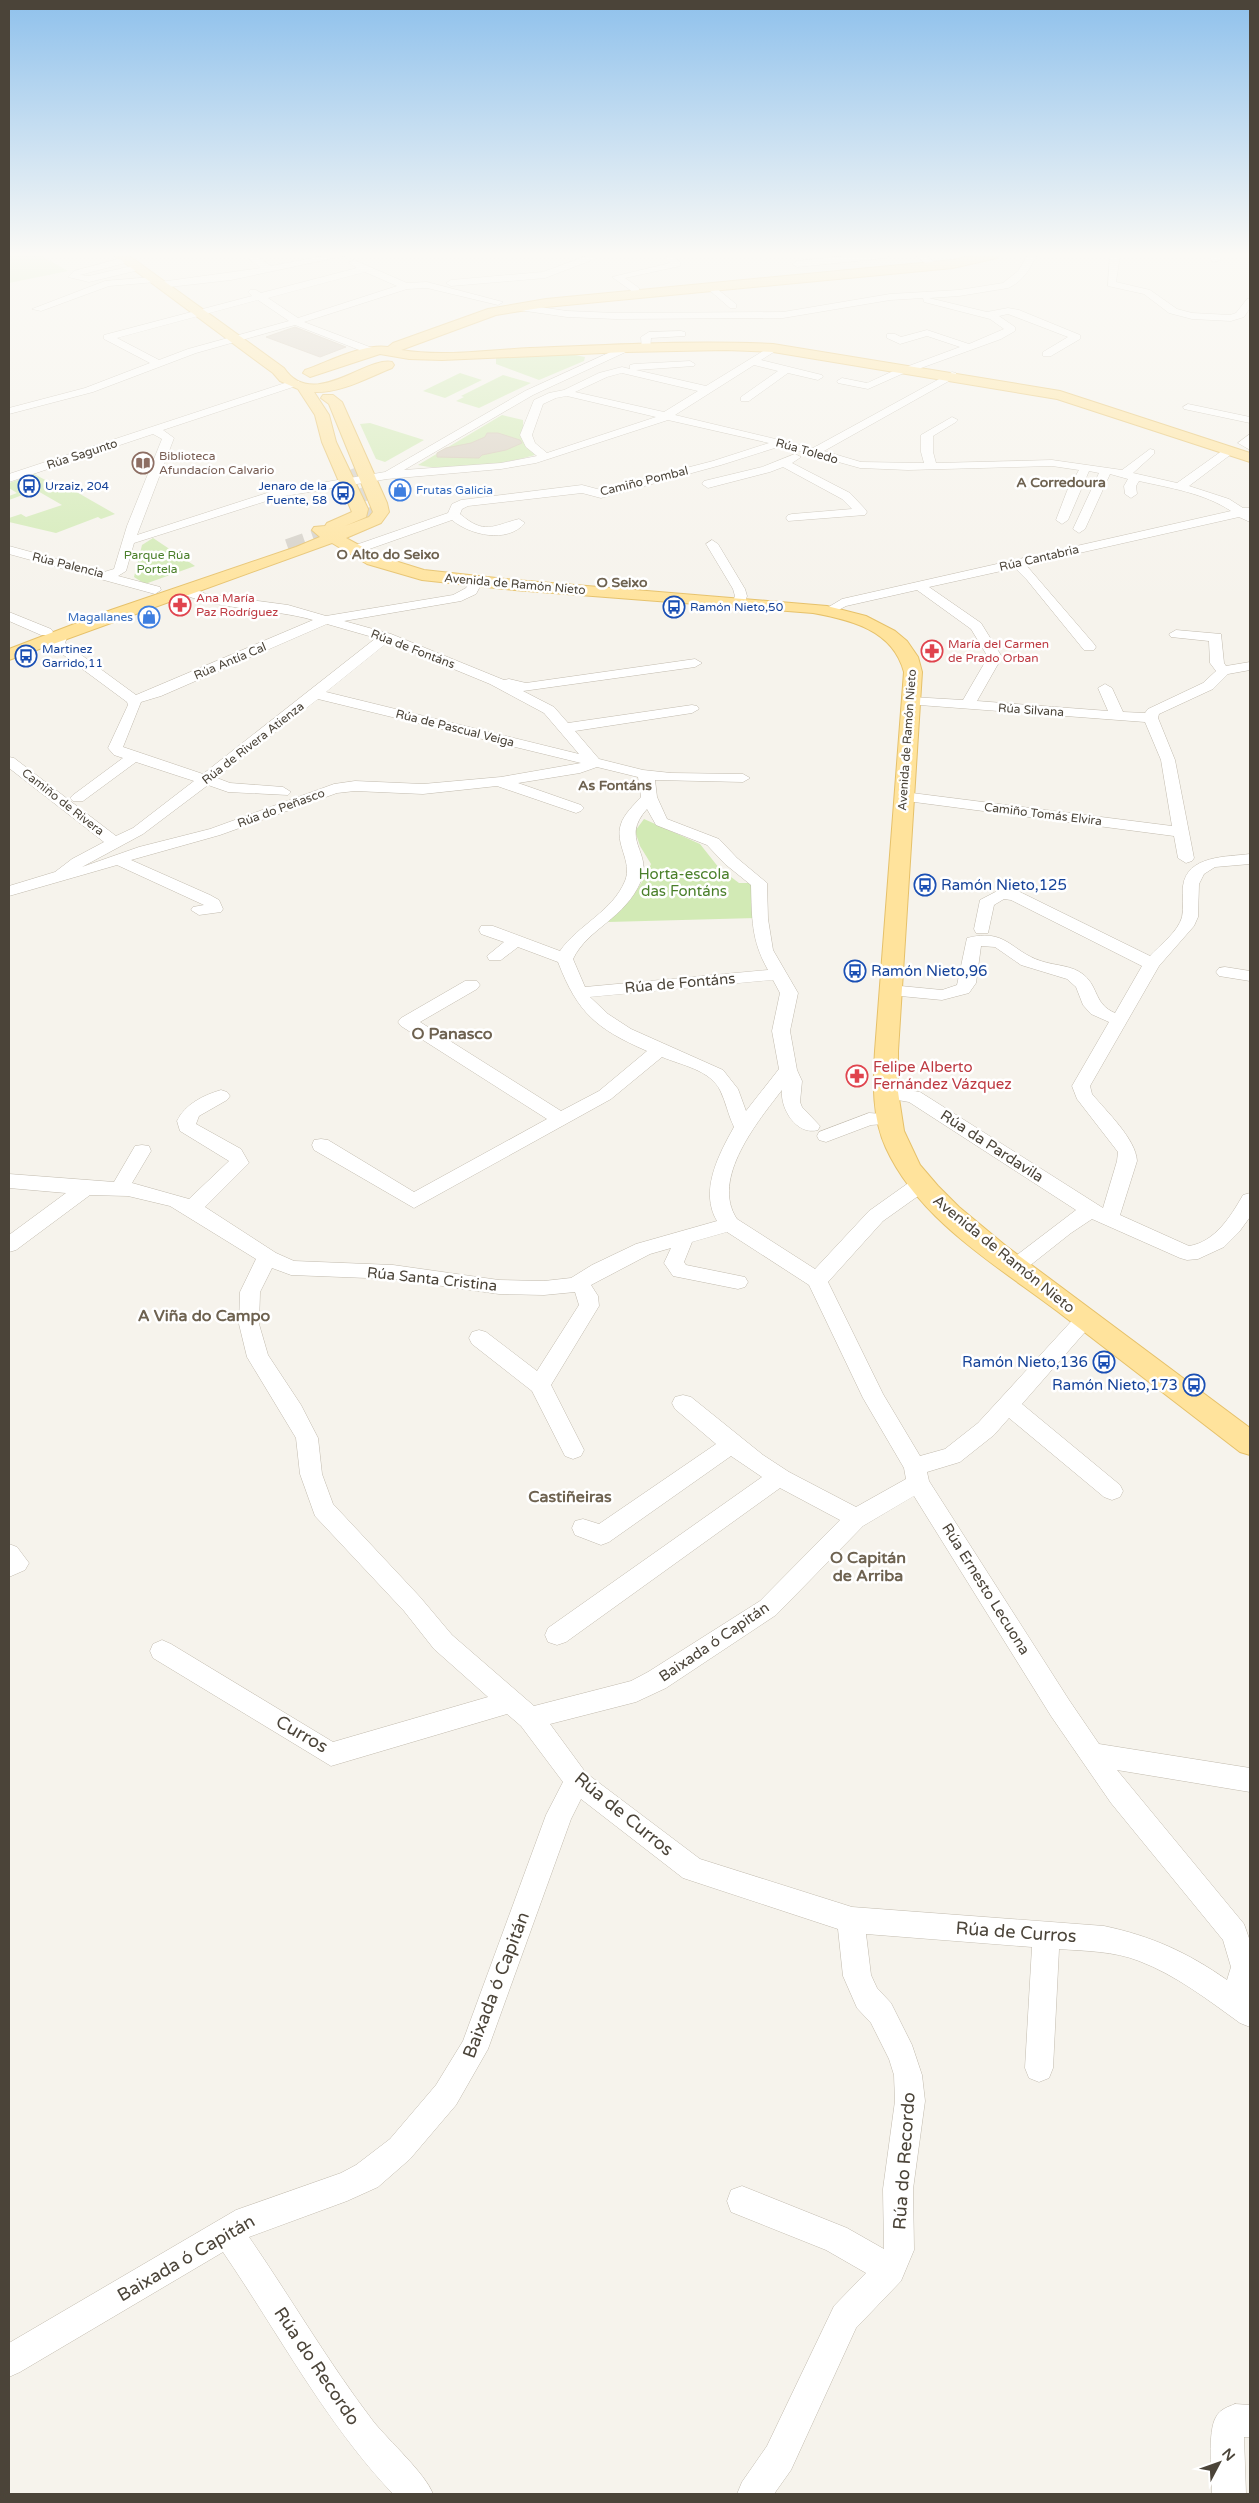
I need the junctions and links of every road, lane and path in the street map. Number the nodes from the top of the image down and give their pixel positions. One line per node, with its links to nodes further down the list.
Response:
1 (137, 372): 24 (street)
2 (280, 372): 16 (main road)
3 (321, 372): 16 (main road)
4 (372, 372): 14 (main road)
5 (380, 372): 14 (main road)
6 (571, 372): 44 (street)
7 (618, 372): 21 (street)
8 (633, 372): 20 (street)
9 (733, 372): 20 (street)
10 (783, 372): 22 (street)
11 (789, 372): 17 (street)
12 (901, 372): 18 (street)
13 (922, 372): 15 (main road)
14 (367, 375): 19 (main road)
15 (952, 375): 34 (main road); 35 (street)
16 (303, 379): 19 (main road); 28 (main road); 29 (street, Rúa Sagunto)
17 (803, 380)
18 (842, 381)
19 (331, 389): 31 (main road); 47 (main road)
20 (706, 390): 25 (street)
21 (567, 393): 25 (street, Rúa Toledo); 37 (street)
22 (745, 399)
23 (1188, 407): 27 (street)
24 (9, 411)
25 (665, 417): 32 (street, Rúa Toledo); 37 (street)
26 (952, 420): 40 (street)
27 (1250, 420)
28 (324, 421): 31 (main road); 43 (main road)
29 (155, 430): 46 (street, Rúa Sagunto); 58 (street)
30 (1250, 437): 33 (street)
31 (340, 441): 43 (main road)
32 (780, 443): 35 (street, Rúa Toledo); 51 (street, Camiño Pombal)
33 (1250, 447)
34 (1230, 450): 38 (main road); 49 (street)
35 (811, 452): 39 (street); 40 (street, Rúa Toledo)
36 (1150, 452): 45 (street)
37 (545, 457): 44 (street)
38 (1250, 458)
39 (784, 463): 48 (street); 53 (street)
40 (931, 466): 41 (street, Rúa Toledo)
41 (1086, 467): 42 (street, Rúa Toledo); 54 (street)
42 (1106, 470): 45 (street, Rúa Toledo); 56 (street)
43 (350, 475): 47 (street); 57 (main road); 58 (street)
44 (387, 475): 47 (street)
45 (1130, 475): 49 (street, Rúa Toledo); 50 (street)
46 (9, 478)
47 (370, 478): 57 (main road)
48 (708, 484)
49 (1179, 486): 52 (street, Rúa Toledo)
50 (1131, 494)
51 (455, 511): 55 (street); 62 (street, Camiño Pombal)
52 (1248, 514): 63 (street, Rúa Cantabria)
53 (792, 518)
54 (1062, 520)
55 (519, 522)
56 (1079, 529)
57 (326, 534): 62 (main road, Avenida de Ramón Nieto); 67 (main road); 68 (main road)
58 (129, 541): 64 (street)
59 (712, 544): 69 (street)
60 (288, 548): 67 (main road)
61 (9, 550): 64 (street, Rúa Palencia)
62 (354, 550): 65 (main road, Avenida de Ramón Nieto)
63 (1017, 563): 66 (street, Rúa Cantabria); 78 (street)
64 (108, 575): 68 (street, Rúa Palencia)
65 (477, 581): 69 (main road, Avenida de Ramón Nieto); 73 (street, Rúa de Fontáns)
66 (918, 585): 71 (street, Rúa Cantabria); 88 (street)
67 (187, 588): 70 (main road); 73 (street, Rúa de Fontáns)
68 (156, 590): 70 (main road)
69 (739, 602): 71 (main road, Avenida de Ramón Nieto)
70 (119, 609): 74 (main road)
71 (830, 611): 87 (main road, Avenida de Ramón Nieto)
72 (9, 616): 74 (street)
73 (325, 620): 76 (street, Rúa de Fontáns); 86 (street, Rúa Antía Cal)
74 (54, 633): 77 (main road); 79 (main road); 86 (street)
75 (1176, 634): 82 (street)
76 (386, 637): 83 (street, Rúa de Fontáns); 85 (street, Rúa de Rivera Atienza)
77 (9, 646)
78 (1088, 648)
79 (9, 655)
80 (695, 663): 83 (street, Rúa de Fontáns)
81 (1250, 666): 82 (street)
82 (1223, 671): 91 (street)
83 (498, 683): 92 (street, Rúa de Fontáns)
84 (1105, 688): 90 (street)
85 (315, 694): 95 (street, Rúa de Pascual Veiga); 98 (street, Rúa de Rivera Atienza)
86 (134, 700): 93 (street)
87 (911, 701): 88 (street, Rúa Silvana); 102 (main road, Avenida de Ramón Nieto)
88 (968, 705): 90 (street, Rúa Silvana)
89 (692, 709): 92 (street)
90 (1118, 716): 91 (street, Rúa Silvana)
91 (1151, 718): 105 (street)
92 (564, 728): 95 (street, Rúa de Fontáns)
93 (132, 758): 98 (street); 103 (street)
94 (9, 761): 106 (street, Camiño de Rivera)
95 (595, 763): 96 (street); 99 (street, Rúa do Peñasco)
96 (643, 774): 97 (street); 101 (street)
97 (743, 778)
98 (205, 781): 100 (street); 106 (street, Rúa de Rivera Atienza)
99 (501, 781): 104 (street); 106 (street, Rúa do Peñasco)
100 (283, 792)
101 (649, 797): 115 (street); 118 (street)
102 (904, 797): 105 (street, Camiño Tomás Elvira); 121 (main road, Avenida de Ramón Nieto)
103 (78, 798)
104 (576, 808)
105 (1181, 832): 107 (street)
106 (117, 851): 109 (street); 110 (street, Camiño de Rivera)
107 (1186, 858)
108 (1250, 859): 116 (street)
109 (9, 891)
110 (199, 910)
111 (982, 929): 116 (street)
112 (487, 930): 113 (street)
113 (516, 941): 114 (street); 115 (street)
114 (496, 956)
115 (565, 959): 122 (street)
116 (1152, 964): 123 (street)
117 (1225, 972): 119 (street)
118 (780, 974): 122 (street, Rúa de Fontáns); 125 (street)
119 (1250, 976)
120 (471, 985): 128 (street)
121 (890, 990): 123 (street); 126 (main road, Avenida de Ramón Nieto)
122 (580, 993): 124 (street)
123 (1120, 1020): 139 (street)
124 (660, 1050): 128 (street); 130 (street)
125 (788, 1070): 129 (street); 130 (street)
126 (887, 1092): 129 (main road, Avenida de Ramón Nieto); 139 (street, Rúa da Pardavila)
127 (221, 1096): 138 (street)
128 (560, 1119): 131 (street)
129 (889, 1119): 134 (main road, Avenida de Ramón Nieto)
130 (743, 1128): 140 (street)
131 (321, 1145)
132 (142, 1151): 136 (street)
133 (9, 1181): 135 (street, Rúa Santa Cristina)
134 (921, 1184): 144 (main road, Avenida de Ramón Nieto); 145 (street)
135 (86, 1188): 136 (street, Rúa Santa Cristina); 142 (street)
136 (119, 1189): 138 (street, Rúa Santa Cristina)
137 (1250, 1200): 139 (street, Rúa da Pardavila)
138 (191, 1209): 143 (street, Rúa Santa Cristina)
139 (1101, 1215): 144 (street)
140 (730, 1224): 141 (street, Rúa Santa Cristina); 145 (street)
141 (680, 1240): 146 (street); 147 (street, Rúa Santa Cristina)
142 (9, 1245)
143 (270, 1258): 147 (street, Rúa Santa Cristina); 165 (street, Rúa de Curros)
144 (1016, 1266): 148 (main road, Avenida de Ramón Nieto)
145 (817, 1280): 156 (street, Rúa Ernesto Lecuona)
146 (738, 1282)
147 (580, 1284): 150 (street)
148 (1085, 1318): 152 (street, Baixada ó Capitán); 154 (main road, Avenida de Ramón Nieto)
149 (479, 1338): 150 (street)
150 (540, 1385): 155 (street)
151 (683, 1403): 153 (street)
152 (1008, 1405): 156 (street, Baixada ó Capitán); 158 (street)
153 (732, 1444): 157 (street); 160 (street)
154 (1250, 1444)
155 (573, 1450)
156 (917, 1475): 159 (street, Baixada ó Capitán); 166 (street, Rúa Ernesto Lecuona)
157 (779, 1477): 159 (street); 163 (street)
158 (1112, 1491)
159 (855, 1519): 165 (street, Baixada ó Capitán)
160 (583, 1528)
161 (9, 1554): 162 (street)
162 (9, 1567)
163 (558, 1636)
164 (162, 1651): 165 (street, Curros)
165 (521, 1710): 168 (street, Rúa de Curros)
166 (1092, 1754): 167 (street); 171 (street, Rúa Ernesto Lecuona)
167 (1250, 1780)
168 (577, 1781): 169 (street, Rúa de Curros); 174 (street, Baixada ó Capitán)
169 (852, 1920): 170 (street, Rúa de Curros); 175 (street, Rúa do Recordo)
170 (1046, 1934): 171 (street, Rúa de Curros); 172 (street)
171 (1242, 2007)
172 (1039, 2068)
173 (742, 2201): 175 (street)
174 (228, 2232): 176 (street, Baixada ó Capitán); 178 (street, Rúa do Recordo)
175 (890, 2270): 179 (street, Rúa do Recordo)
176 (9, 2361)
177 (1248, 2420): 180 (street)
178 (416, 2494)
179 (754, 2494)
180 (1229, 2494)

